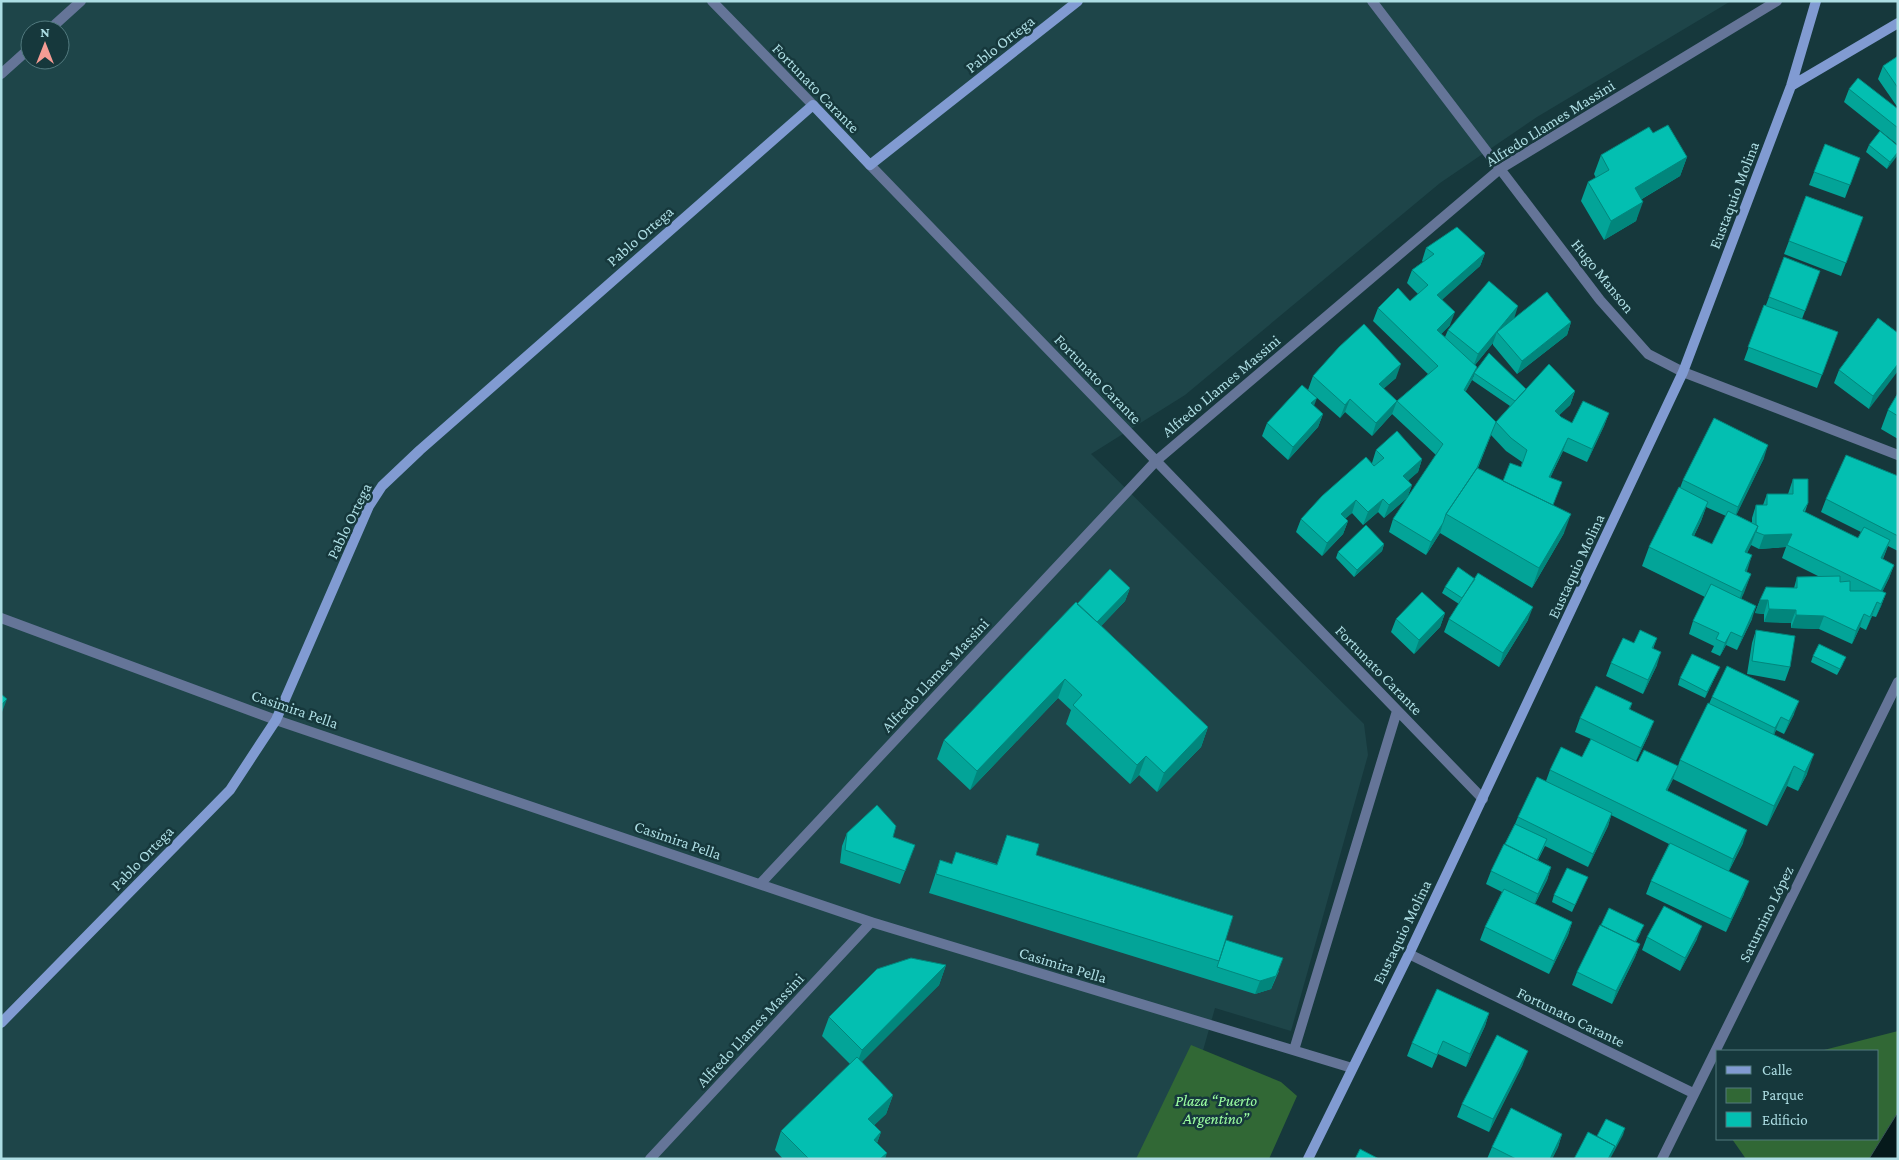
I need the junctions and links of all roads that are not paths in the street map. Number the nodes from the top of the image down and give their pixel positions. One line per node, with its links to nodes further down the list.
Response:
1 (81, 1): 7 (street)
2 (712, 1): 12 (street, Fortunato Carante)
3 (1078, 1): 13 (street, Pablo Ortega)
4 (1372, 1): 14 (street, Hugo Manson)
5 (1778, 1): 14 (street, Alfredo Llames Massini)
6 (1816, 1): 11 (street)
7 (60, 20)
8 (1898, 23): 11 (street)
9 (20, 57): 10 (street)
10 (1, 74)
11 (1791, 86): 15 (street, Eustaquio Molina)
12 (813, 105): 13 (street, Fortunato Carante); 21 (street, Pablo Ortega)
13 (870, 166): 17 (street, Fortunato Carante)
14 (1500, 169): 15 (street, Hugo Manson); 17 (street, Alfredo Llames Massini)
15 (1683, 372): 16 (street, Hugo Manson); 22 (street, Eustaquio Molina)
16 (1898, 455)
17 (1156, 461): 20 (street, Fortunato Carante); 23 (street, Alfredo Llames Massini)
18 (1, 618): 21 (street, Casimira Pella)
19 (1898, 682): 29 (street, Saturnino López)
20 (1397, 711): 22 (street, Fortunato Carante); 27 (street)
21 (276, 720): 23 (street, Casimira Pella); 26 (street, Pablo Ortega)
22 (1483, 799): 25 (street, Eustaquio Molina)
23 (760, 884): 24 (street, Casimira Pella)
24 (871, 922): 27 (street, Casimira Pella); 30 (street, Alfredo Llames Massini)
25 (1409, 954): 28 (street, Eustaquio Molina); 29 (street, Fortunato Carante)
26 (1, 1023)
27 (1294, 1050): 28 (street, Casimira Pella)
28 (1352, 1068): 31 (street, Eustaquio Molina)
29 (1693, 1093): 32 (street, Saturnino López)
30 (650, 1159)
31 (1308, 1159)
32 (1662, 1159)

